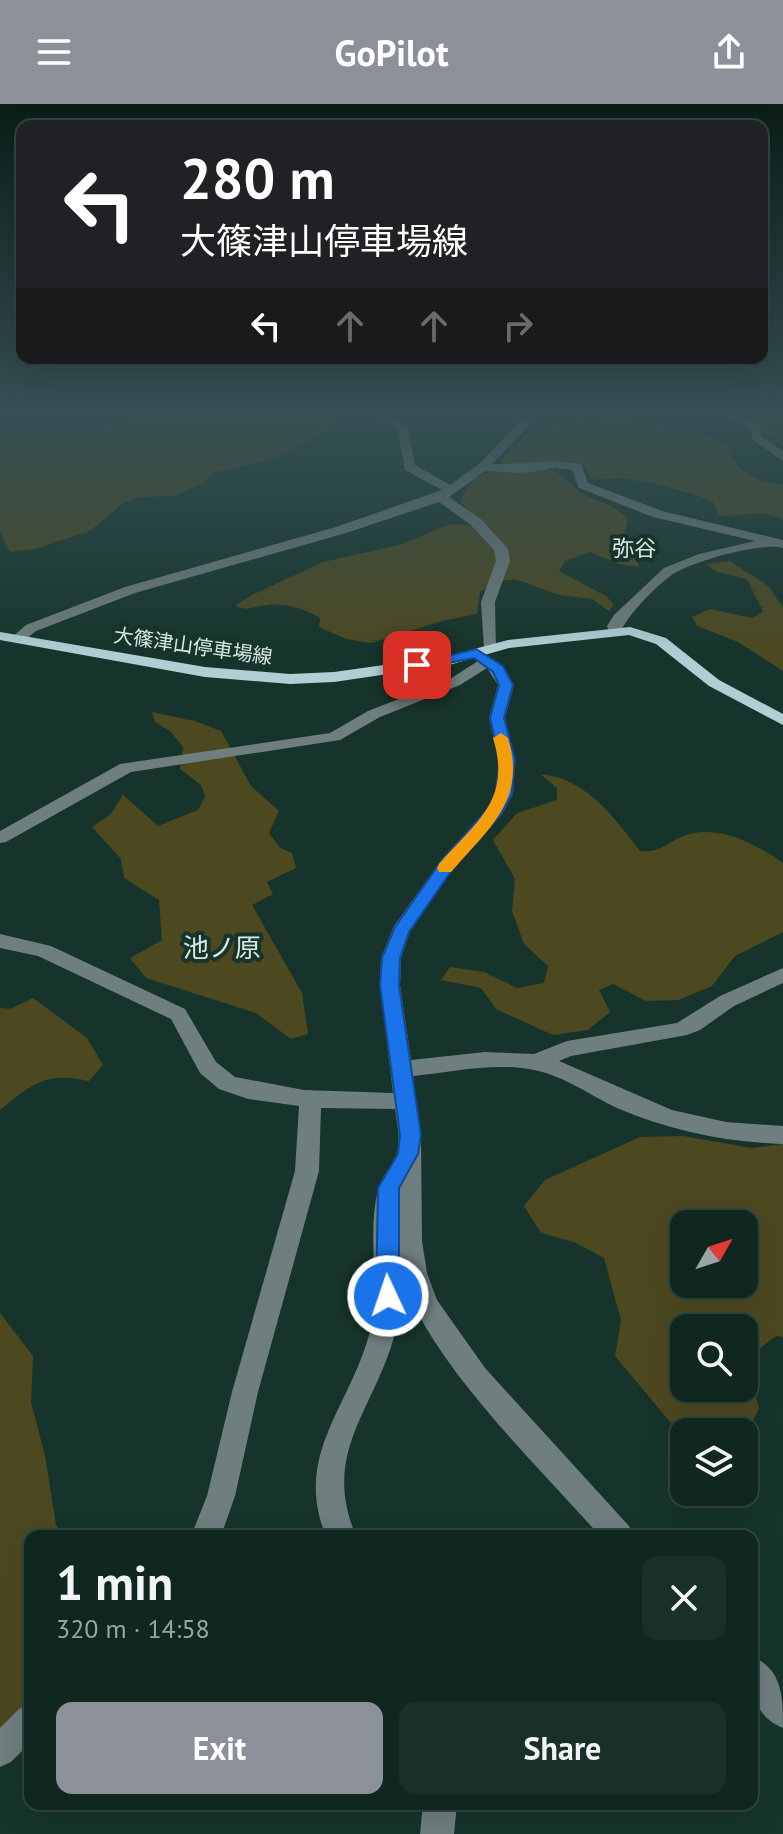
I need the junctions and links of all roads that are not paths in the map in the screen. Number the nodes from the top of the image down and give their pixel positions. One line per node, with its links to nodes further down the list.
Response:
1 (601, 493): 3 (street)
2 (447, 494): 6 (street); 7 (street)
3 (777, 543): 4 (street)
4 (615, 631): 7 (main road, 大篠津山停車場線); 8 (main road, 大篠津山停車場線)
5 (0, 636): 6 (main road, 大篠津山停車場線)
6 (17, 639): 7 (main road, 大篠津山停車場線)
7 (485, 654): 9 (street); 13 (street)
8 (783, 720)
9 (0, 838)
10 (0, 941): 14 (street)
11 (783, 975): 12 (street)
12 (536, 1062): 13 (street); 16 (street)
13 (401, 1069): 15 (street)
14 (310, 1099): 15 (street); 18 (street)
15 (405, 1101): 17 (street)
16 (783, 1135)
17 (408, 1154): 19 (street); 20 (street)
18 (208, 1530)
19 (339, 1530)
20 (614, 1530)
21 (758, 1680): 22 (street)
22 (783, 1712)
23 (24, 1726): 24 (street)
24 (0, 1751)
25 (439, 1810): 26 (street)
26 (437, 1834)

